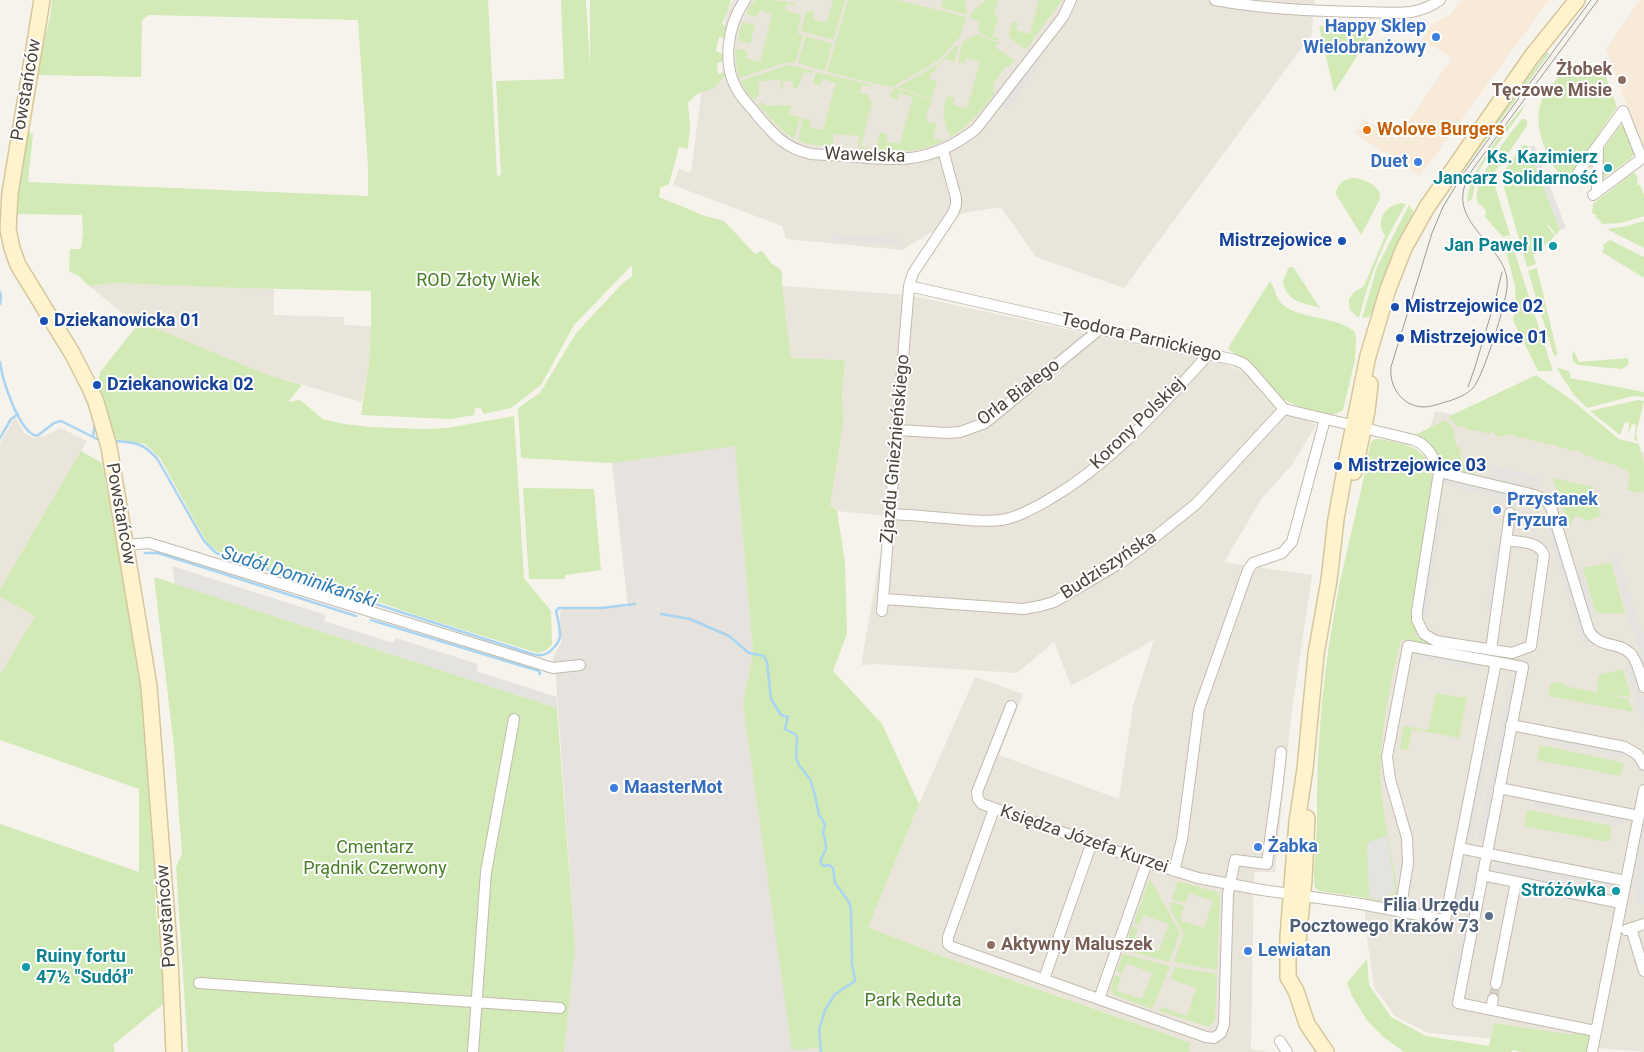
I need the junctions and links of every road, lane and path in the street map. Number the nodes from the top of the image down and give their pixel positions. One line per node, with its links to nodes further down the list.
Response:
1 (42, 0): 11 (street, Powstańców)
2 (745, 0): 8 (street, Wawelska)
3 (1071, 0): 8 (street, Wawelska)
4 (1215, 0): 5 (street)
5 (1440, 0)
6 (1576, 0): 17 (street)
7 (1598, 145): 9 (street); 9 (street); 10 (street)
8 (943, 150): 12 (street)
9 (1643, 158)
10 (1578, 173)
11 (5, 239): 23 (street, Powstańców)
12 (909, 286): 13 (street, Teodora Parnickiego); 18 (street, Zjazdu Gnieźnieńskiego)
13 (1100, 329): 14 (street, Teodora Parnickiego); 18 (street, Orła Białego)
14 (1209, 354): 15 (street, Teodora Parnickiego); 21 (street, Korony Polskiej)
15 (1284, 409): 16 (street); 24 (street, Budziszyńska)
16 (1325, 419): 17 (street); 43 (street)
17 (1358, 427): 19 (street); 48 (street)
18 (898, 430): 21 (street, Zjazdu Gnieźnieńskiego)
19 (1439, 472): 26 (street); 29 (street)
20 (1510, 513): 22 (street)
21 (891, 514): 24 (street, Zjazdu Gnieźnieńskiego)
22 (1506, 540): 26 (street); 26 (street)
23 (125, 545): 28 (street); 65 (street, Powstańców)
24 (884, 599): 25 (street, Zjazdu Gnieźnieńskiego)
25 (882, 611)
26 (1491, 650)
27 (1496, 662): 32 (street); 40 (street); 50 (street)
28 (580, 665)
29 (1644, 687)
30 (1011, 706): 37 (street, Księdza Józefa Kurzei)
31 (514, 720): 60 (street)
32 (1511, 725): 34 (street); 35 (street)
33 (1281, 752): 47 (street)
34 (1644, 766)
35 (1499, 788): 38 (street); 41 (street)
36 (1644, 790): 38 (street)
37 (994, 809): 39 (street, Księdza Józefa Kurzei); 55 (street)
38 (1639, 816): 45 (street)
39 (1092, 842): 42 (street, Księdza Józefa Kurzei); 55 (street)
40 (1459, 848): 41 (street); 50 (street, Księdza Józefa Kurzei)
41 (1487, 854): 44 (street); 45 (street)
42 (1147, 862): 43 (street, Księdza Józefa Kurzei); 58 (street)
43 (1174, 872): 47 (street, Księdza Józefa Kurzei)
44 (1482, 875): 46 (street); 62 (street)
45 (1626, 881): 49 (street)
46 (1516, 882): 49 (street); 57 (street)
47 (1230, 885): 48 (street, Księdza Józefa Kurzei); 58 (street)
48 (1297, 895): 50 (street, Księdza Józefa Kurzei); 68 (street)
49 (1621, 903): 53 (street)
50 (1400, 912)
51 (1644, 924): 52 (street)
52 (1631, 928): 53 (street); 54 (street)
53 (1615, 933): 63 (street)
54 (1644, 971)
55 (1044, 979): 58 (street)
56 (199, 983): 60 (street)
57 (1496, 984)
58 (1099, 999)
59 (1493, 999): 62 (street)
60 (476, 1002): 61 (street); 66 (street)
61 (560, 1008)
62 (1491, 1010): 63 (street)
63 (1595, 1031): 69 (street)
64 (1280, 1041): 67 (street)
65 (174, 1052)
66 (473, 1052)
67 (1288, 1052)
68 (1326, 1052)
69 (1592, 1052)

